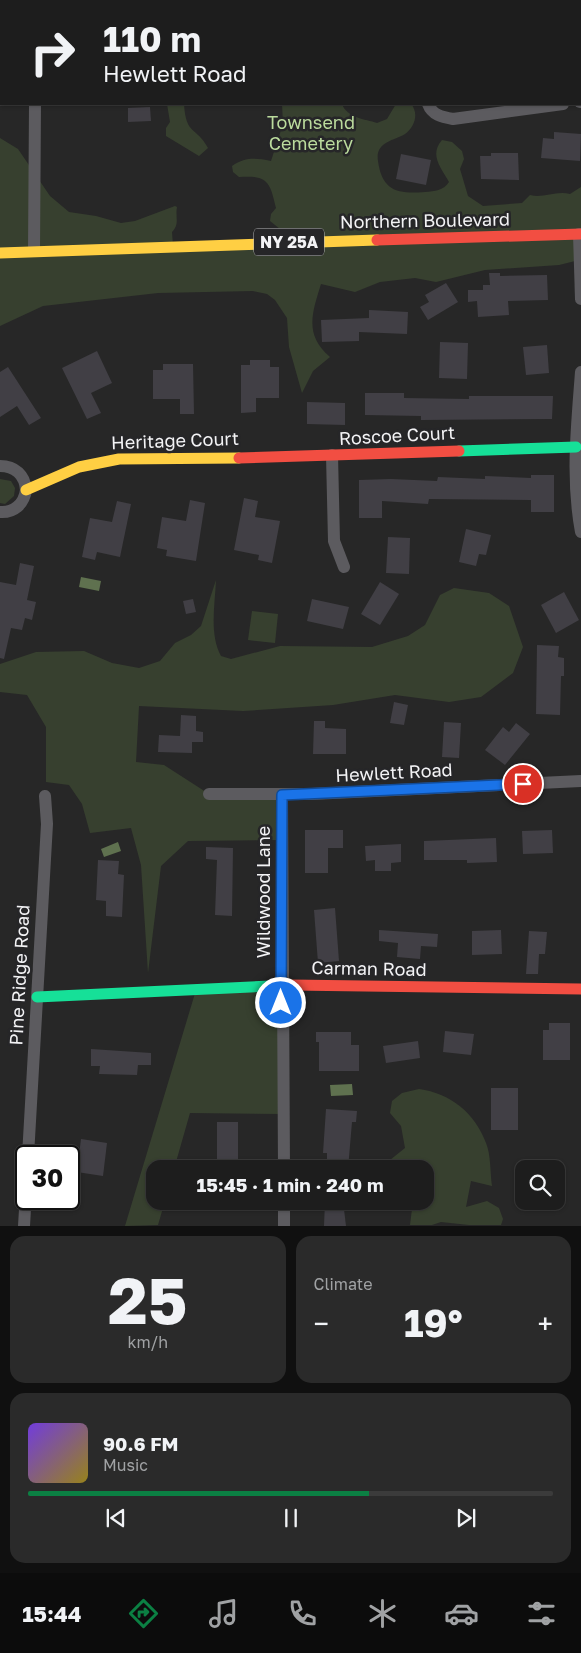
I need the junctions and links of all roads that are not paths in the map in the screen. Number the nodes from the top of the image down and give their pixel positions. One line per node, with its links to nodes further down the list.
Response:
1 (35, 105): 5 (street)
2 (428, 105): 3 (street)
3 (555, 105)
4 (580, 234): 5 (street, Northern Boulevard / NY 25A); 7 (street)
5 (34, 251): 6 (street, Northern Boulevard / NY 25A)
6 (0, 253)
7 (581, 300)
8 (581, 372): 9 (street)
9 (576, 447): 10 (street, Roscoe Court); 14 (street)
10 (332, 455): 12 (street, Heritage Court); 15 (street, Roscoe Court)
11 (0, 466): 12 (street)
12 (26, 490): 13 (street)
13 (0, 512)
14 (581, 532)
15 (344, 567)
16 (581, 781): 18 (street, Hewlett Road)
17 (209, 794): 18 (street, Hewlett Road)
18 (282, 795): 20 (street, Wildwood Lane)
19 (45, 796): 22 (street, Pine Ridge Road)
20 (281, 985): 21 (street, Carman Road); 22 (street, Carman Road); 24 (street, Wildwood Lane)
21 (581, 990)
22 (37, 997): 23 (street, Pine Ridge Road)
23 (29, 1145)
24 (284, 1160)
25 (25, 1210): 27 (street)
26 (284, 1210): 28 (street)
27 (24, 1226)
28 (284, 1226)

